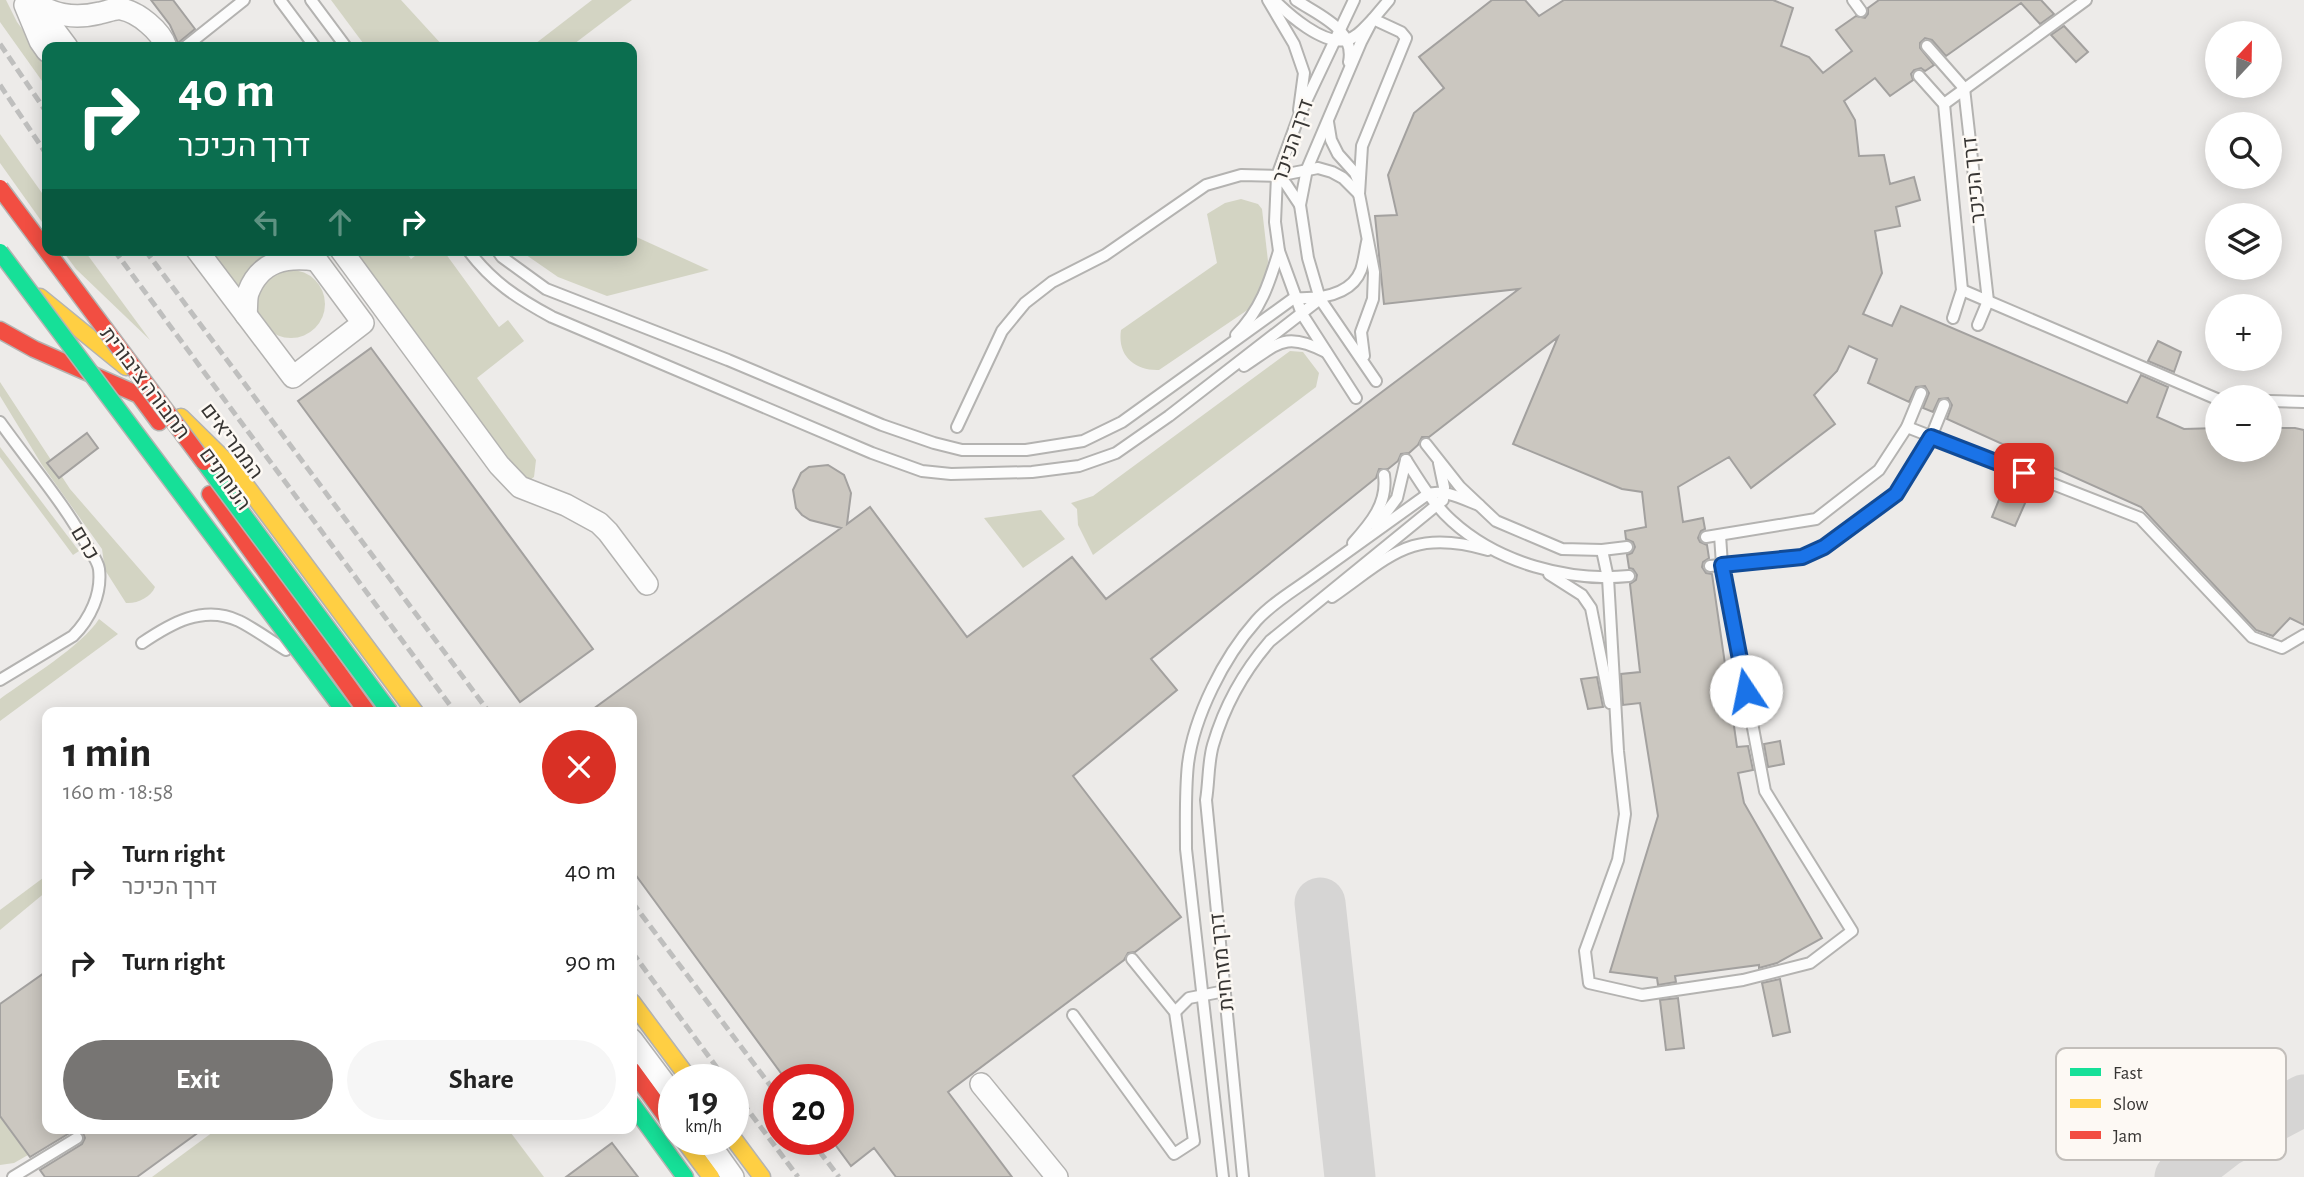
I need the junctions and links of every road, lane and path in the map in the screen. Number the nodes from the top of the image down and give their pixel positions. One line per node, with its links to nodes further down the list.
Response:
1 (244, 0): 17 (lane)
2 (280, 0): 18 (lane)
3 (311, 0): 19 (lane)
4 (1268, 0): 25 (lane)
5 (1275, 0): 14 (lane)
6 (1296, 0): 12 (lane)
7 (1354, 0): 12 (lane, דרך הכיכר)
8 (1389, 0): 11 (lane, דרך הכיכר)
9 (2086, 0): 23 (lane)
10 (29, 1): 15 (street); 16 (street)
11 (1373, 19): 13 (lane); 22 (lane, דרך הכיכר); 30 (lane)
12 (1340, 28): 13 (lane); 14 (lane, דרך הכיכר)
13 (1346, 40): 14 (lane); 22 (lane)
14 (1334, 41): 25 (lane, דרך הכיכר)
15 (58, 42)
16 (164, 42)
17 (191, 42)
18 (312, 42)
19 (342, 42)
20 (1927, 46): 23 (lane)
21 (1919, 76): 24 (lane)
22 (1342, 85): 26 (lane, דרך הכיכר)
23 (1964, 88): 24 (lane); 48 (lane, דרך הכיכר)
24 (1944, 104): 45 (lane, דרך הכיכר)
25 (1299, 116): 28 (lane, דרך הכיכר)
26 (1328, 119): 27 (lane, דרך הכיכר); 30 (lane)
27 (1307, 169): 28 (lane); 30 (lane); 31 (lane, דרך הכיכר)
28 (1277, 176): 31 (lane); 35 (lane, דרך הכיכר); 66 (lane)
29 (0, 188): 34 (street, תחבורה ציבורית, bridge)
30 (1359, 194): 33 (lane)
31 (1300, 205): 47 (lane, דרך הכיכר)
32 (0, 215): 95 (street, הממריאים, bridge)
33 (1367, 243): 47 (lane); 56 (lane)
34 (42, 244)
35 (1279, 251): 46 (lane, דרך הכיכר); 55 (lane)
36 (0, 252): 92 (street, bridge)
37 (51, 256): 94 (street, תחבורה ציבורית, bridge)
38 (202, 256): 50 (street)
39 (305, 256): 50 (street)
40 (314, 256): 50 (street)
41 (345, 256): 86 (street)
42 (472, 256): 64 (lane)
43 (501, 256): 55 (lane)
44 (0, 265): 96 (street)
45 (1962, 290): 48 (lane); 51 (lane, דרך הכיכר)
46 (1294, 298): 47 (lane); 49 (lane, דרך הכיכר); 55 (lane)
47 (1320, 299): 49 (lane); 56 (lane, דרך הכיכר)
48 (1987, 301): 52 (lane, דרך הכיכר); 59 (lane)
49 (1301, 314): 54 (lane, דרך הכיכר); 64 (lane)
50 (246, 315)
51 (1953, 318)
52 (1978, 325)
53 (0, 330): 91 (street, הנוחתים)
54 (1326, 352): 60 (lane, דרך הכיכר); 64 (lane)
55 (1216, 355)
56 (1366, 363): 57 (lane, דרך הכיכר)
57 (1376, 381)
58 (1921, 393): 67 (lane)
59 (2205, 394)
60 (1356, 398)
61 (2282, 401): 62 (lane)
62 (2304, 402)
63 (1944, 405): 68 (lane)
64 (1169, 416)
65 (0, 422): 90 (lane, כרם)
66 (957, 427)
67 (1907, 427): 68 (lane); 76 (lane)
68 (1931, 437): 83 (lane); 87 (lane)
69 (1426, 444): 70 (lane)
70 (1440, 463): 73 (lane); 75 (lane)
71 (1384, 475): 81 (lane)
72 (1428, 494): 73 (lane); 74 (lane); 81 (lane); 81 (lane)
73 (1445, 494): 74 (lane); 75 (lane)
74 (1438, 505): 80 (lane); 88 (lane)
75 (1479, 505): 79 (lane)
76 (1720, 535): 77 (lane); 83 (lane)
77 (1706, 537)
78 (1627, 547): 79 (lane)
79 (1602, 550): 85 (lane)
80 (1499, 553): 82 (lane); 88 (lane)
81 (1338, 558): 100 (lane)
82 (1531, 564): 85 (lane); 97 (lane)
83 (1716, 565): 97 (lane)
84 (1629, 576): 85 (lane)
85 (1608, 578): 97 (lane)
86 (647, 584)
87 (2304, 635)
88 (1270, 640): 99 (lane, דרך מזרחית)
89 (142, 643): 91 (lane)
90 (0, 680)
91 (351, 690): 93 (street, הנוחתים)
92 (341, 707)
93 (363, 707)
94 (386, 707)
95 (402, 707)
96 (411, 707)
97 (1618, 751)
98 (1132, 959): 102 (lane)
99 (1225, 991): 100 (lane); 126 (lane, דרך מזרחית)
100 (1202, 995): 102 (lane); 125 (lane)
101 (637, 1009): 107 (street)
102 (1175, 1012): 103 (lane)
103 (1073, 1014)
104 (637, 1024): 106 (street)
105 (637, 1047): 108 (street)
106 (667, 1064)
107 (678, 1064)
108 (658, 1075)
109 (637, 1077): 111 (street)
110 (981, 1084): 124 (street)
111 (658, 1105)
112 (637, 1111): 119 (street)
113 (77, 1138): 118 (lane)
114 (695, 1155): 120 (street)
115 (717, 1155): 121 (street)
116 (735, 1155): 122 (street)
117 (746, 1155): 123 (street)
118 (13, 1177)
119 (685, 1177)
120 (711, 1177)
121 (733, 1177)
122 (751, 1177)
123 (762, 1177)
124 (1057, 1177)
125 (1223, 1177)
126 (1243, 1177)

